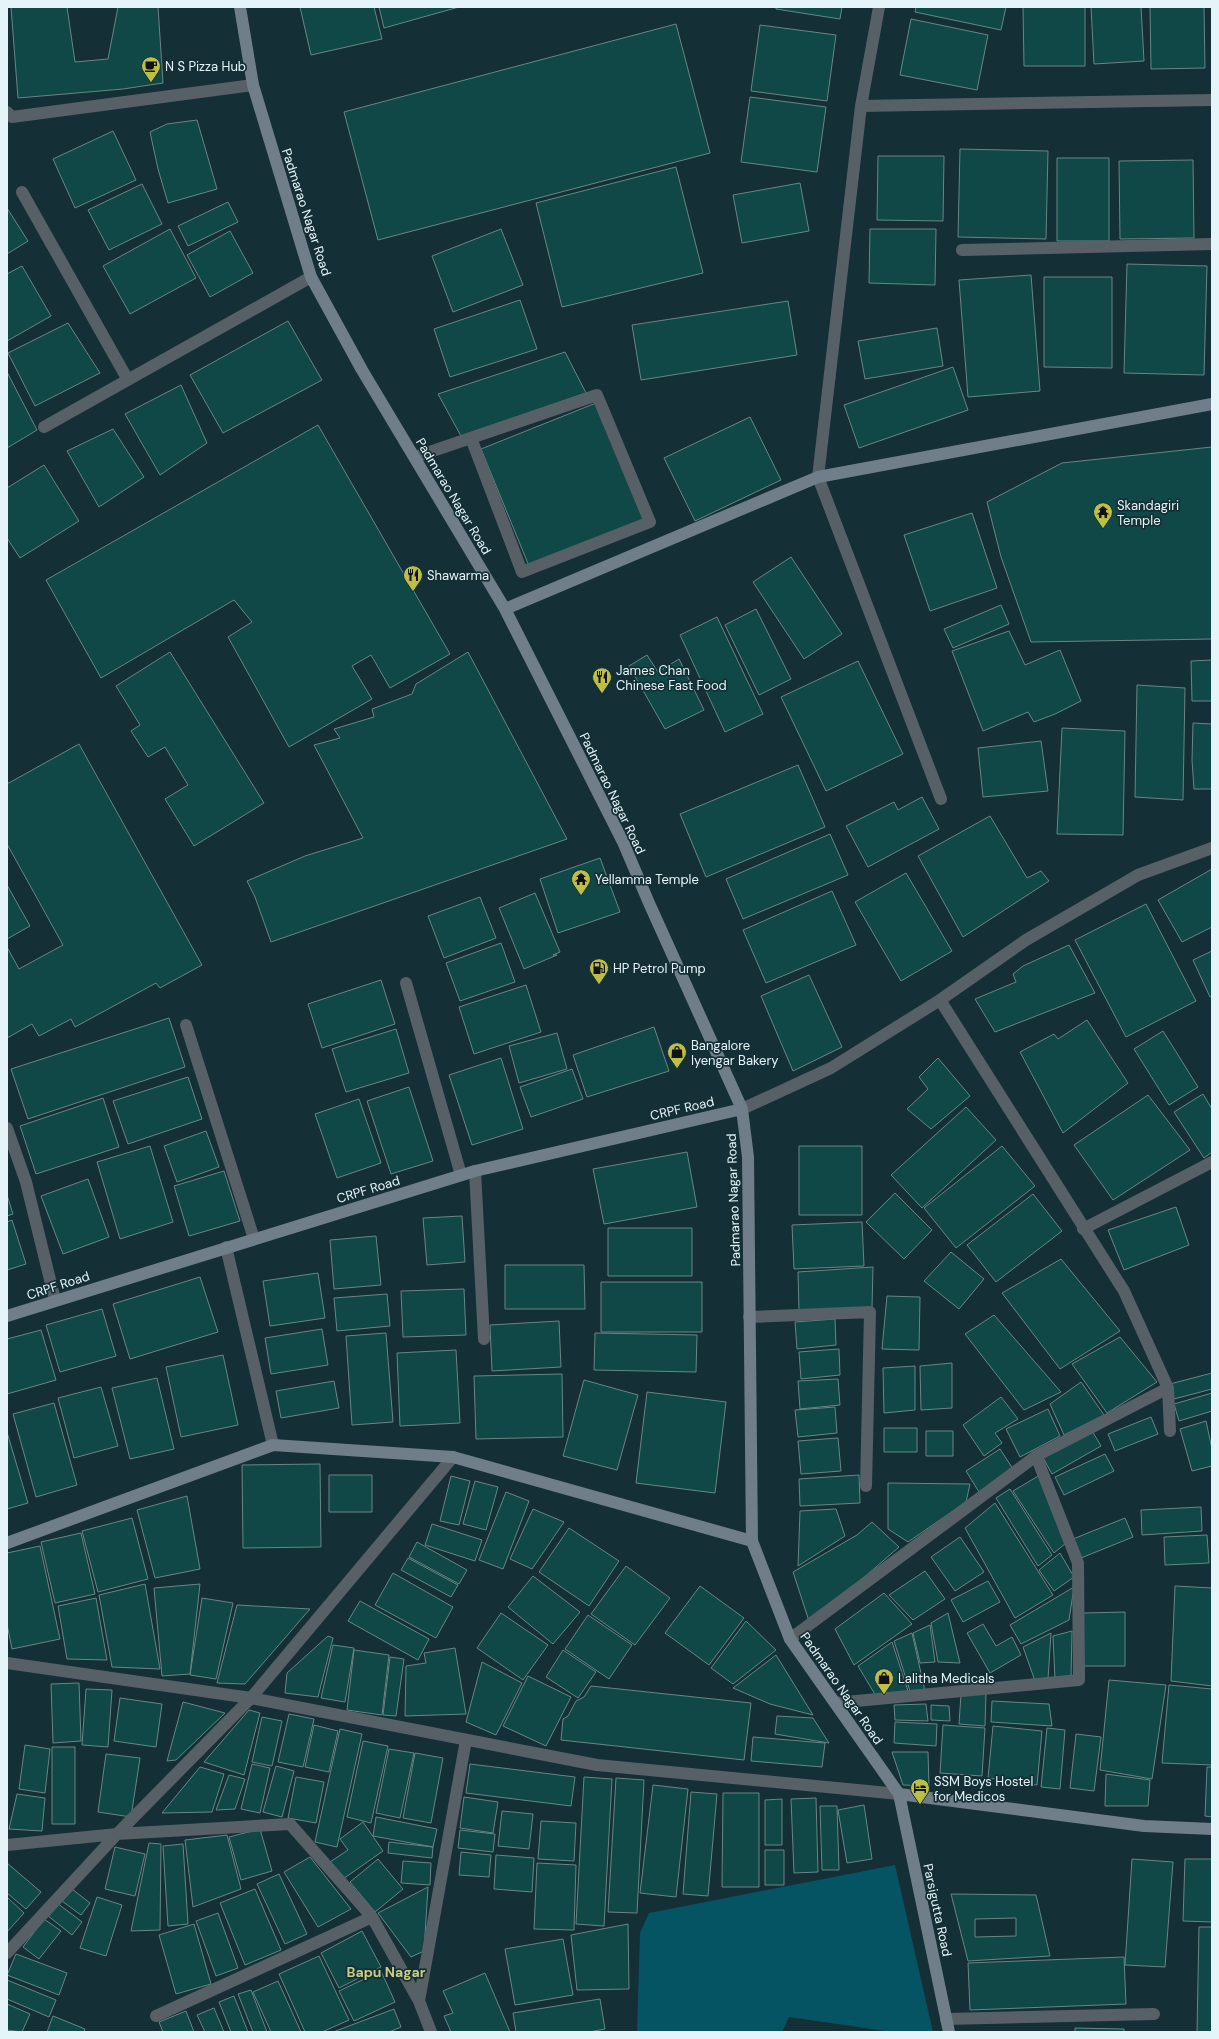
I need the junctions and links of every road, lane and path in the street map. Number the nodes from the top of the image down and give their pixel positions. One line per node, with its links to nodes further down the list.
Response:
1 (240, 7): 3 (street, Padmarao Nagar Road)
2 (879, 7): 5 (street)
3 (253, 85): 6 (street); 10 (street, Padmarao Nagar Road)
4 (1212, 100): 5 (street)
5 (861, 106): 16 (street)
6 (7, 112)
7 (22, 192): 11 (street)
8 (1212, 244): 9 (street)
9 (962, 250)
10 (311, 277): 11 (street); 15 (street, Padmarao Nagar Road)
11 (128, 380): 13 (street)
12 (1212, 404): 16 (street)
13 (44, 427)
14 (471, 438): 14 (street); 15 (street)
15 (415, 457): 17 (street, Padmarao Nagar Road)
16 (818, 476): 17 (street); 18 (street)
17 (505, 608): 23 (street, Padmarao Nagar Road)
18 (941, 799)
19 (1212, 848): 21 (street)
20 (406, 983): 27 (street)
21 (940, 1000): 23 (street); 28 (street)
22 (186, 1025): 29 (street)
23 (742, 1109): 26 (street, CRPF Road); 33 (street, Padmarao Nagar Road)
24 (7, 1128): 31 (street)
25 (1212, 1162): 28 (street)
26 (475, 1171): 27 (street, CRPF Road); 34 (street)
27 (461, 1175): 29 (street, CRPF Road)
28 (1083, 1229): 35 (street)
29 (254, 1239): 30 (street, CRPF Road)
30 (226, 1247): 31 (street, CRPF Road); 37 (street)
31 (55, 1300): 32 (street, CRPF Road)
32 (7, 1316)
33 (749, 1317): 40 (street); 41 (street, Padmarao Nagar Road)
34 (484, 1339)
35 (1168, 1388): 36 (street); 38 (street)
36 (1170, 1430)
37 (273, 1445): 39 (street); 42 (street)
38 (1036, 1456): 43 (street); 46 (street)
39 (453, 1457): 41 (street); 45 (street)
40 (866, 1486)
41 (752, 1541): 43 (street, Padmarao Nagar Road)
42 (7, 1543)
43 (790, 1639): 46 (street, Padmarao Nagar Road)
44 (7, 1663): 45 (street)
45 (251, 1698): 47 (street); 50 (street)
46 (834, 1703): 48 (street, Padmarao Nagar Road)
47 (466, 1740): 48 (street); 54 (street)
48 (899, 1794): 49 (street); 57 (street, Parsigutta Road)
49 (1212, 1829)
50 (117, 1834): 51 (street); 52 (street); 53 (street)
51 (7, 1846)
52 (372, 1917): 54 (street); 56 (street)
53 (7, 1953)
54 (419, 2000): 58 (street)
55 (1154, 2014): 57 (street)
56 (156, 2016)
57 (946, 2019): 59 (street, Parsigutta Road)
58 (431, 2032)
59 (949, 2032)

